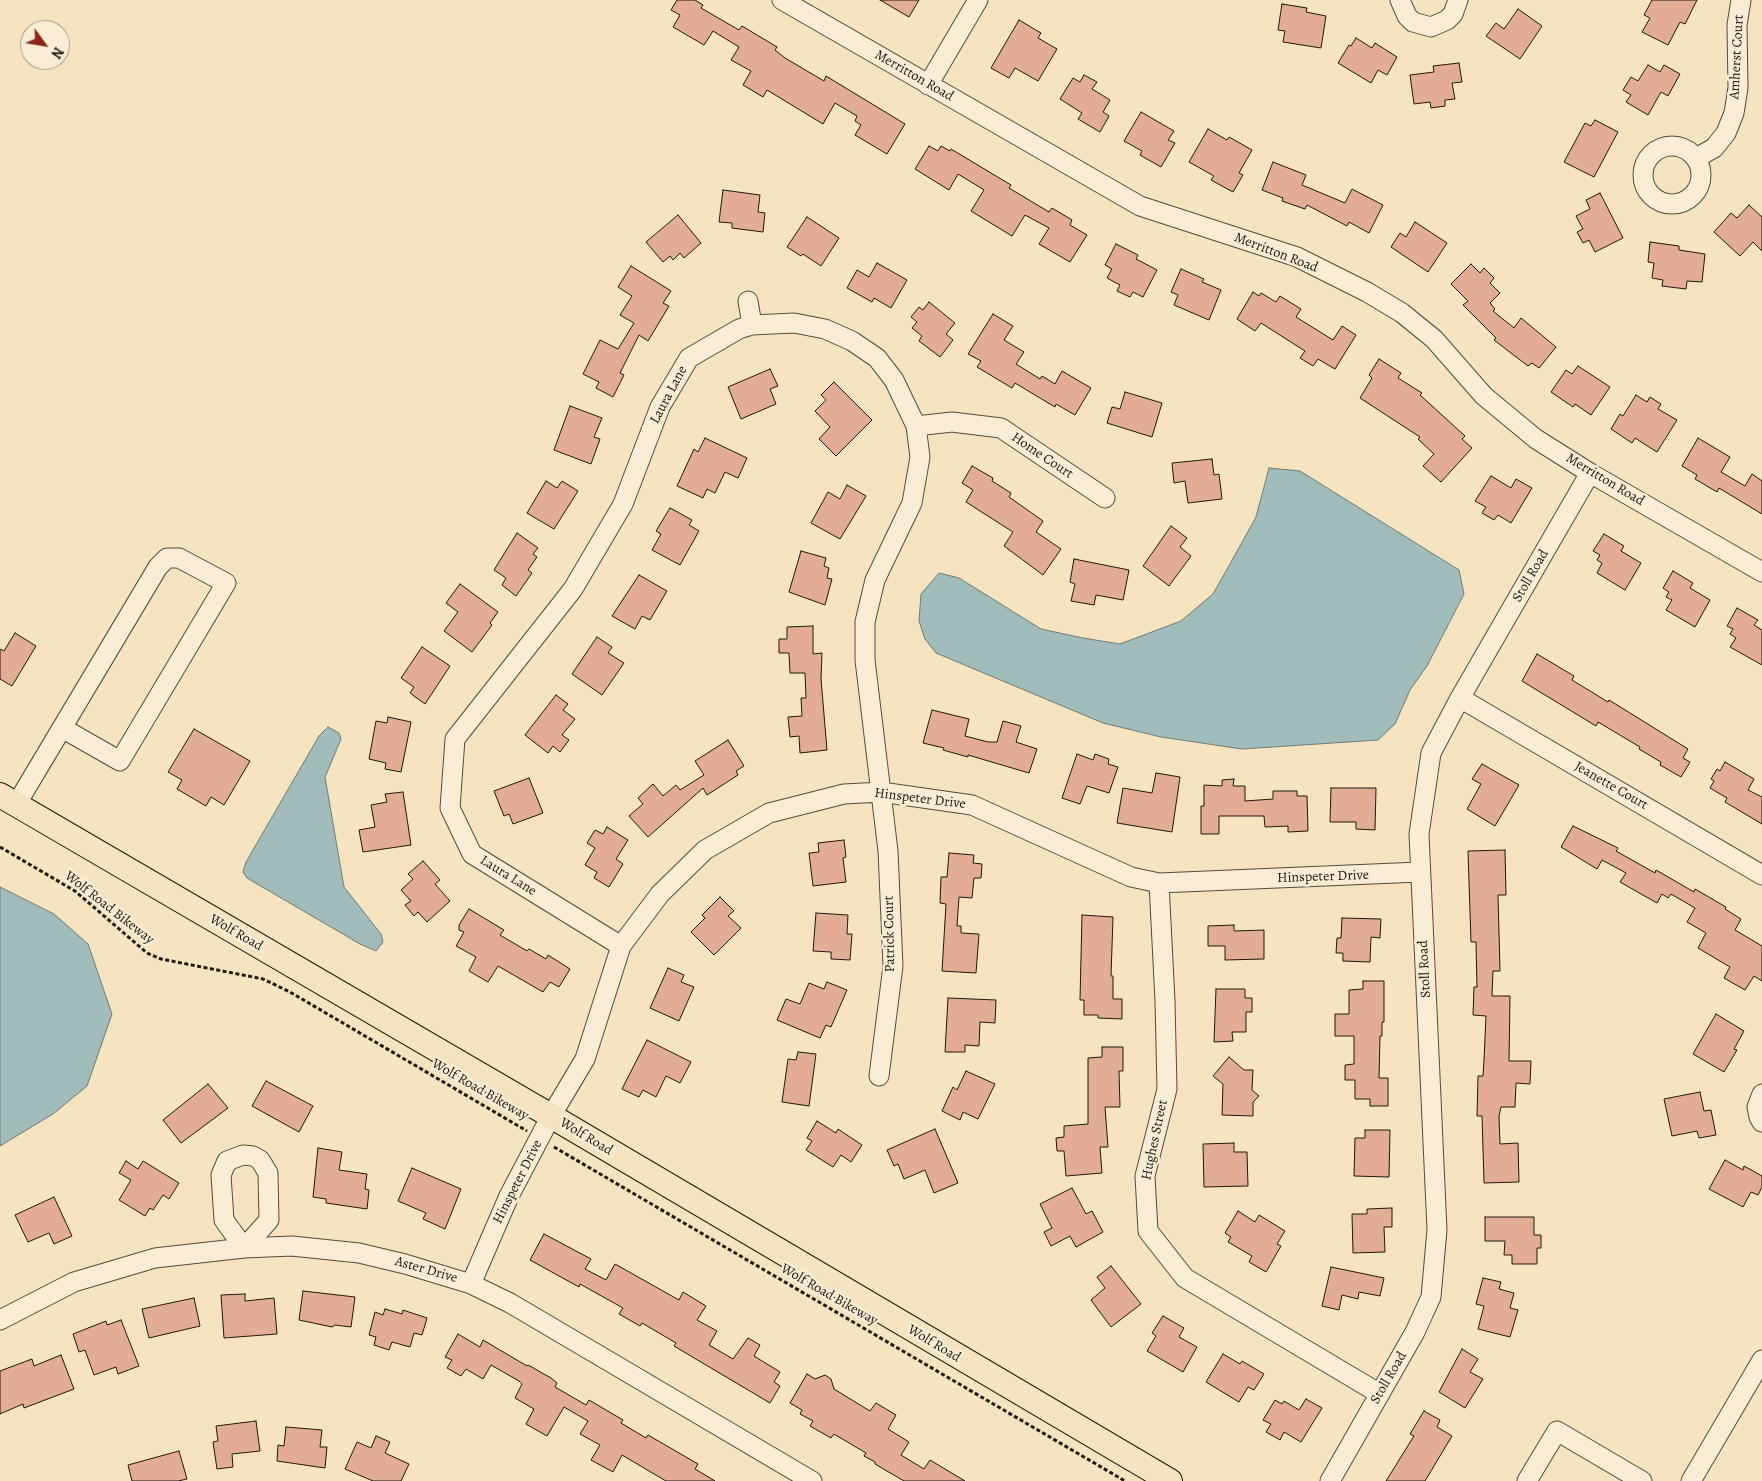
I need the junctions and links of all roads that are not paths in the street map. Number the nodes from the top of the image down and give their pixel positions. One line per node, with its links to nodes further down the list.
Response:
1 (782, 0): 6 (street, Merritton Road)
2 (978, 0): 6 (street)
3 (1400, 0): 4 (street)
4 (1458, 0)
5 (1741, 0): 7 (street, Amherst Court)
6 (928, 85): 11 (street, Merritton Road)
7 (1696, 158)
8 (748, 301): 9 (street)
9 (752, 325): 10 (street, Laura Lane); 21 (street, Laura Lane)
10 (916, 426): 12 (street, Home Court); 16 (street, Laura Lane)
11 (1590, 473): 13 (street, Merritton Road); 14 (street, Stoll Road)
12 (1105, 498)
13 (1762, 572)
14 (1460, 698): 18 (street, Stoll Road); 19 (street, Jeanette Court)
15 (62, 728): 15 (street); 17 (street)
16 (881, 792): 20 (street, Hinspeter Drive); 21 (street, Hinspeter Drive); 22 (street, Patrick Court)
17 (8, 800): 24 (main road, Wolf Road)
18 (1420, 872): 20 (street, Hinspeter Drive); 29 (street, Stoll Road)
19 (1762, 875)
20 (1158, 883): 29 (street, Hughes Street)
21 (621, 946): 24 (street, Hinspeter Drive)
22 (879, 1076)
23 (1762, 1094): 25 (street)
24 (551, 1116): 26 (street, Hinspeter Drive); 31 (main road, Wolf Road)
25 (1762, 1122)
26 (471, 1284): 27 (street, Aster Drive); 30 (street, Aster Drive)
27 (0, 1320)
28 (1762, 1360): 35 (street)
29 (1380, 1394): 32 (street, Stoll Road)
30 (812, 1481)
31 (1170, 1481)
32 (1330, 1481)
33 (1527, 1481): 34 (street)
34 (1642, 1481)
35 (1691, 1481)

